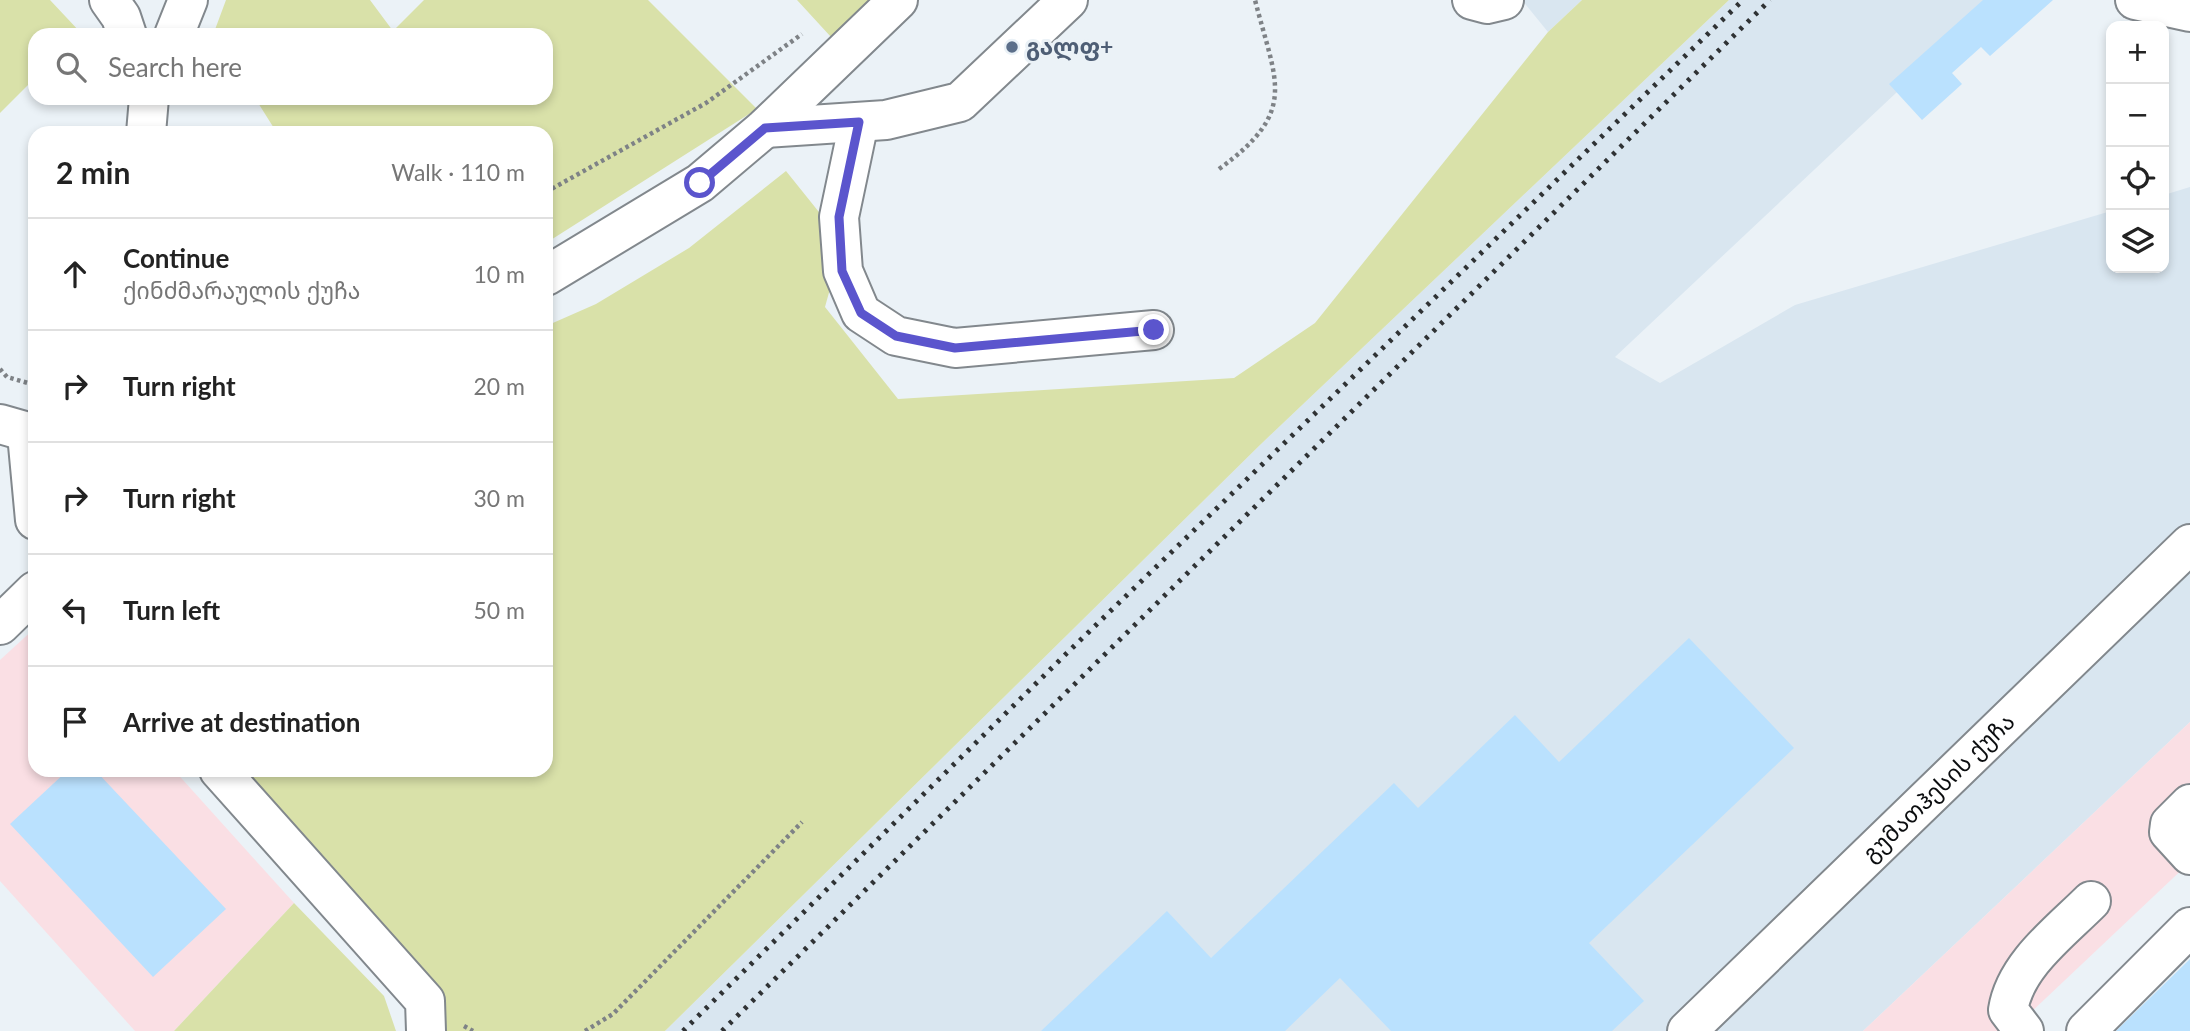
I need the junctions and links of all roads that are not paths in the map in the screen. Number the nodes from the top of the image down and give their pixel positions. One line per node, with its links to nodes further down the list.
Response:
1 (109, 0): 9 (main road)
2 (188, 0): 10 (main road)
3 (898, 0): 12 (main road)
4 (1068, 0): 11 (main road)
5 (1472, 0): 6 (main road)
6 (1504, 0)
7 (2135, 0): 8 (main road)
8 (2190, 12)
9 (125, 28)
10 (177, 28)
11 (859, 122): 12 (main road); 14 (main road)
12 (765, 128): 13 (main road)
13 (553, 272)
14 (1154, 330)
15 (16, 435): 16 (main road)
16 (28, 489)
17 (2190, 544): 26 (main road, გუმათჰესის ქუჩა)
18 (28, 598): 19 (main road)
19 (0, 625)
20 (225, 777): 25 (main road)
21 (2190, 804): 22 (main road)
22 (2190, 855)
23 (2091, 901): 27 (main road)
24 (2190, 927): 28 (main road)
25 (426, 1016)
26 (1687, 1031)
27 (2024, 1031)
28 (2086, 1031)

